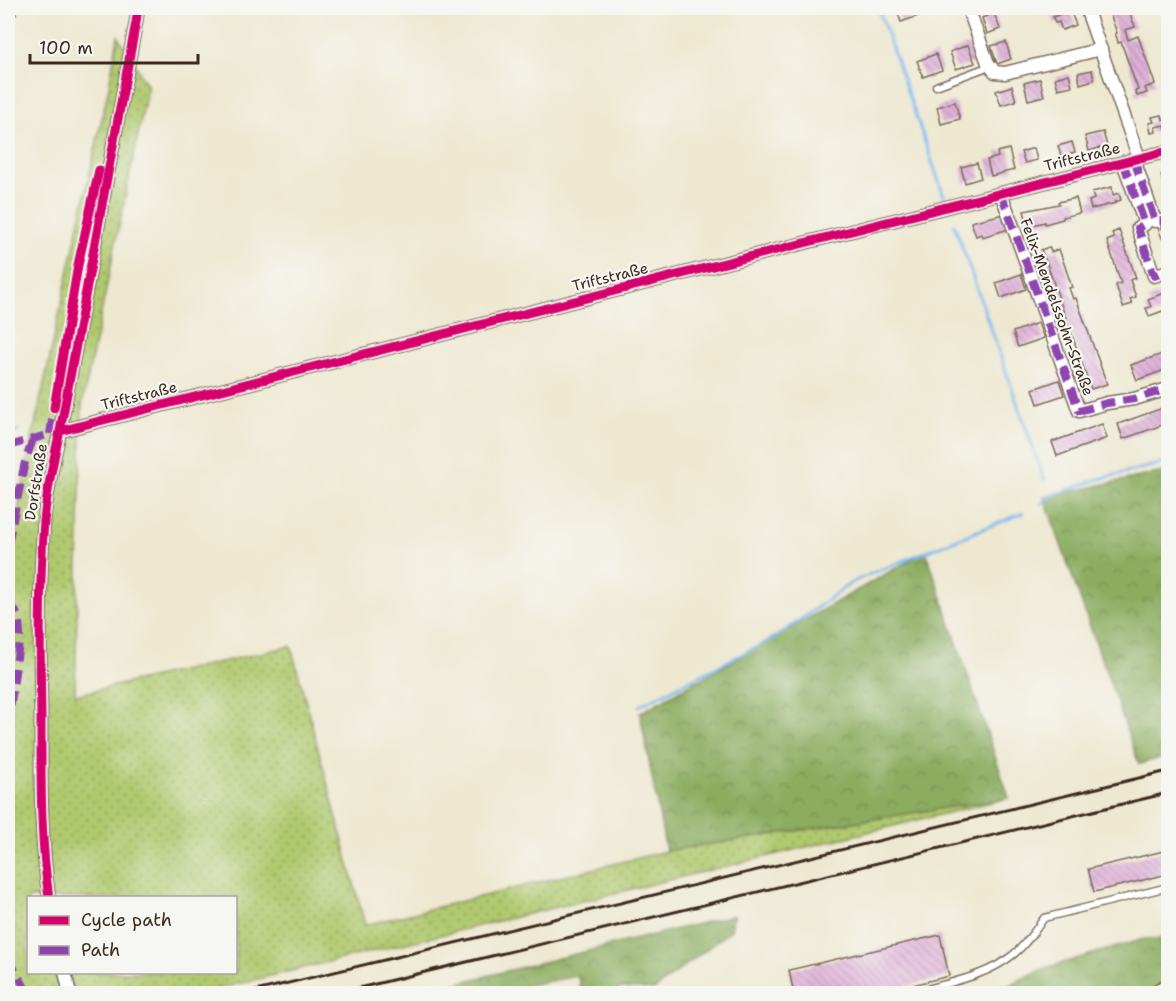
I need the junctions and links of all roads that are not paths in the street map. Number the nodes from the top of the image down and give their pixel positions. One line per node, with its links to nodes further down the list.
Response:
1 (138, 8): 14 (street, Dorfstraße)
2 (968, 8): 5 (street)
3 (1086, 8): 4 (street)
4 (1101, 49): 5 (street); 8 (street)
5 (990, 66): 6 (lane)
6 (936, 86)
7 (1168, 151): 8 (street, Triftstraße)
8 (1132, 160): 9 (street, Triftstraße); 10 (street)
9 (1001, 193): 13 (street, Felix-Mendelssohn-Straße); 14 (street, Triftstraße)
10 (1150, 223): 11 (street); 12 (street)
11 (1168, 235)
12 (1168, 271)
13 (1168, 389)
14 (60, 431): 16 (street, Dorfstraße)
15 (1168, 887): 18 (lane)
16 (49, 896)
17 (1168, 987): 19 (street)
18 (910, 993)
19 (1155, 993)

